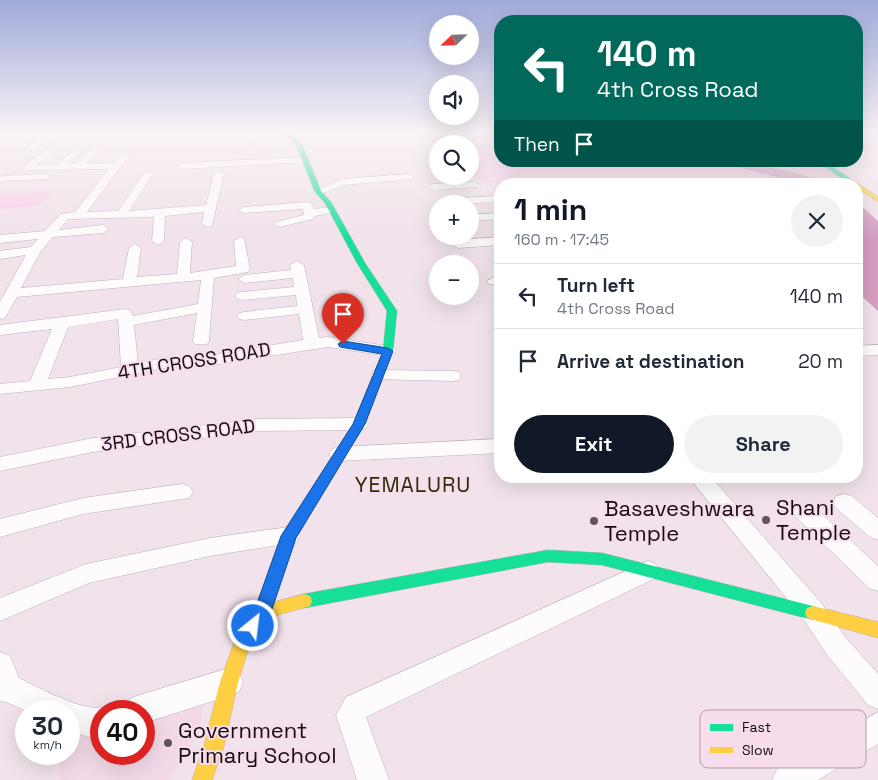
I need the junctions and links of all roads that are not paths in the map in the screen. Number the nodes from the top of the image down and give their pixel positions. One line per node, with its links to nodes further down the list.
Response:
1 (36, 168): 8 (street)
2 (66, 168): 8 (street)
3 (69, 168): 8 (street)
4 (97, 168): 8 (street)
5 (112, 168): 27 (street)
6 (308, 168): 16 (street)
7 (832, 168): 12 (street)
8 (63, 173): 13 (street)
9 (148, 174): 26 (street)
10 (219, 174): 21 (street)
11 (408, 177): 16 (street)
12 (847, 178)
13 (2, 183)
14 (434, 187): 17 (street)
15 (863, 189): 20 (street)
16 (318, 192): 23 (street)
17 (494, 195)
18 (494, 198): 19 (street)
19 (479, 200)
20 (878, 200)
21 (210, 209): 24 (street); 30 (street)
22 (244, 210): 25 (street)
23 (331, 210): 25 (street); 60 (street)
24 (160, 213): 26 (street); 35 (street)
25 (310, 213): 31 (street)
26 (122, 214): 27 (street)
27 (78, 216): 33 (street)
28 (494, 216): 29 (street)
29 (479, 217)
30 (208, 224)
31 (280, 224)
32 (103, 229): 33 (street)
33 (46, 235): 34 (street); 41 (street)
34 (0, 240)
35 (158, 241)
36 (240, 241): 43 (street)
37 (494, 241): 39 (street)
38 (186, 242): 44 (street)
39 (479, 242)
40 (135, 248): 46 (street)
41 (35, 250): 42 (street); 48 (street)
42 (0, 255)
43 (208, 275): 44 (street); 50 (street)
44 (183, 278): 46 (street)
45 (245, 278): 47 (street)
46 (129, 283): 48 (street)
47 (302, 290): 49 (street); 51 (street)
48 (12, 293): 52 (street)
49 (242, 296)
50 (205, 306): 54 (street); 57 (street)
51 (306, 309): 53 (street); 58 (street)
52 (0, 315)
53 (244, 316)
54 (126, 322): 55 (street); 62 (street)
55 (62, 323): 56 (street); 65 (street)
56 (0, 330)
57 (201, 341)
58 (310, 344): 60 (street, 4TH CROSS ROAD); 62 (street, 4TH CROSS ROAD)
59 (866, 350): 61 (street)
60 (388, 351): 63 (street)
61 (878, 365)
62 (130, 370): 65 (street, 4TH CROSS ROAD)
63 (379, 375): 64 (street); 67 (street)
64 (453, 376)
65 (37, 385): 66 (street, 4TH CROSS ROAD)
66 (0, 389)
67 (359, 424): 69 (street); 70 (street, 3RD CROSS ROAD)
68 (494, 446): 69 (street)
69 (339, 454): 77 (street)
70 (0, 464)
71 (704, 483): 82 (street)
72 (182, 492): 75 (street)
73 (844, 502): 76 (street)
74 (805, 512): 79 (street)
75 (0, 528)
76 (878, 531)
77 (289, 536): 80 (street); 81 (street)
78 (648, 571): 81 (street); 82 (street); 91 (street)
79 (878, 581)
80 (0, 610)
81 (262, 612): 85 (street)
82 (813, 612): 83 (street); 86 (street)
83 (878, 630)
84 (3, 680): 87 (street)
85 (229, 682): 88 (street); 90 (street)
86 (878, 695)
87 (38, 700)
88 (155, 705)
89 (809, 768): 92 (street)
90 (202, 780)
91 (373, 780)
92 (788, 780)

